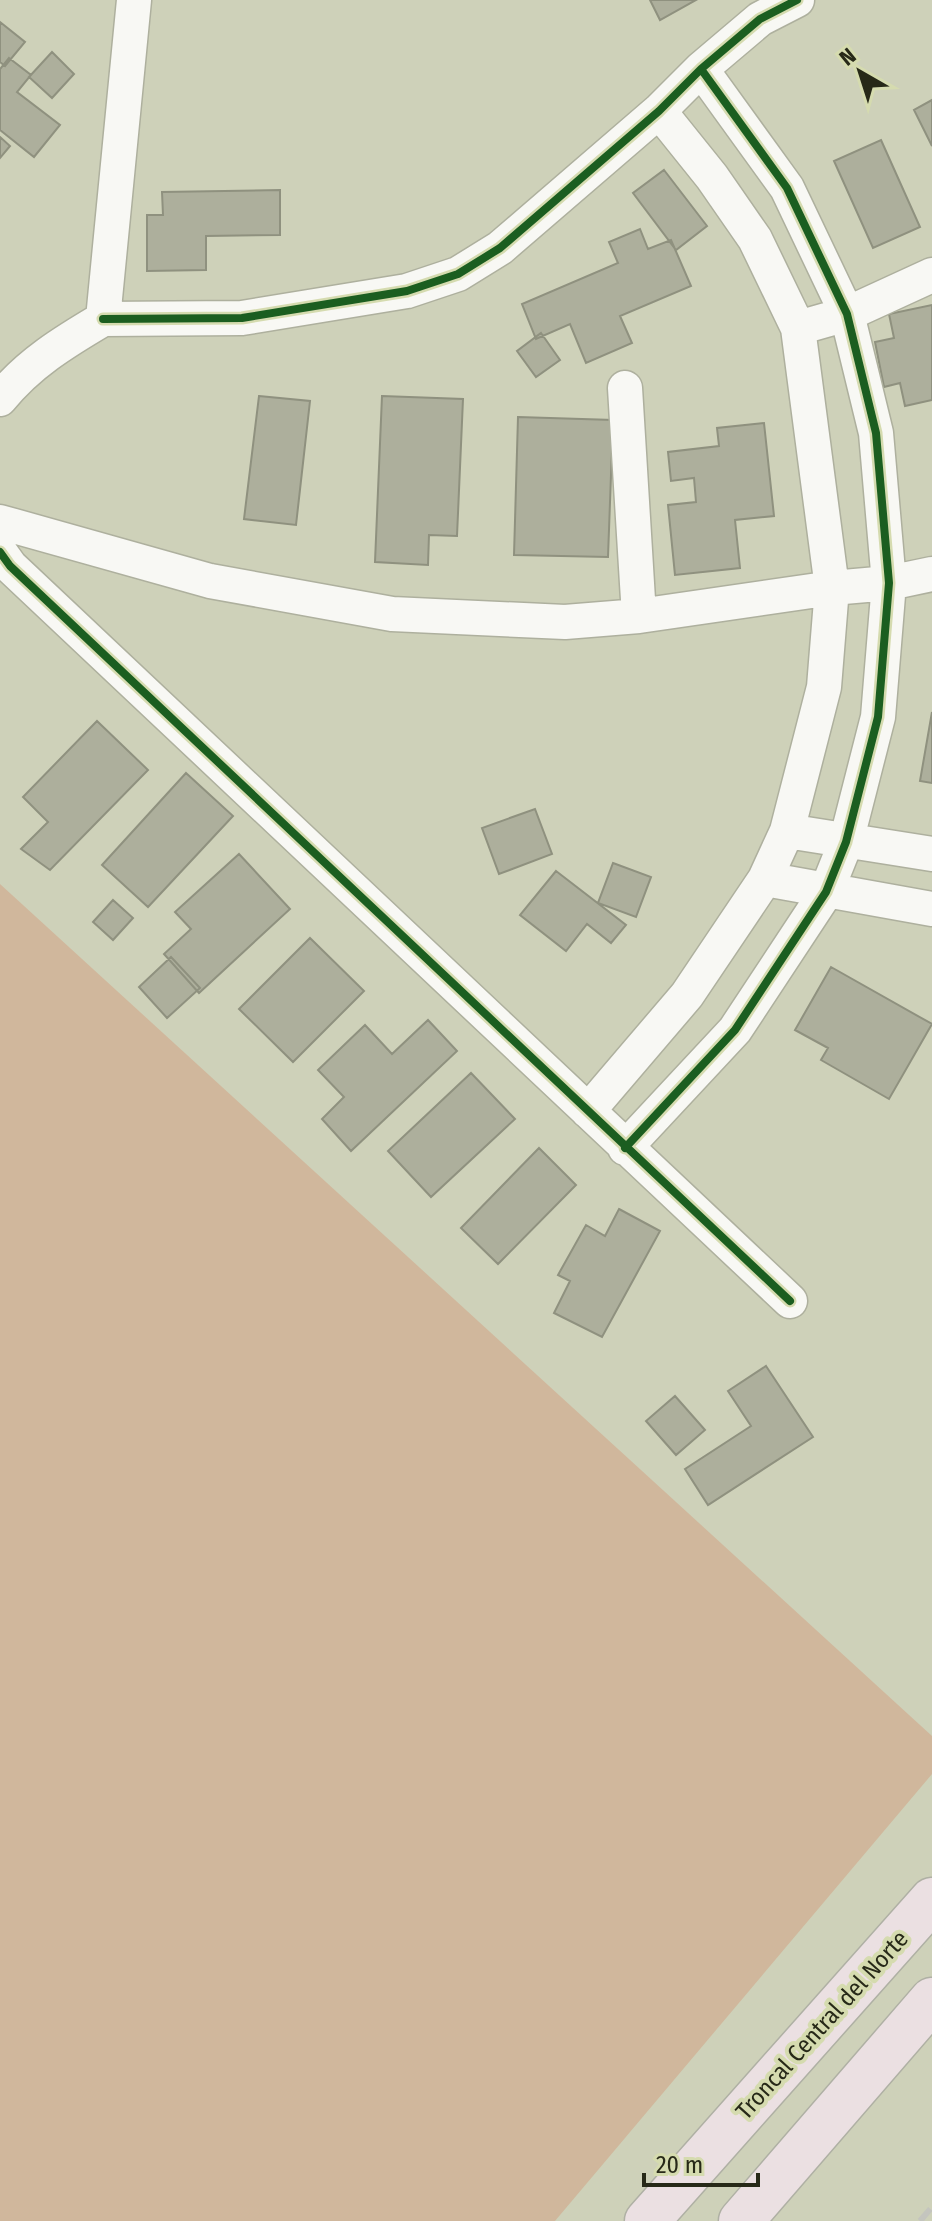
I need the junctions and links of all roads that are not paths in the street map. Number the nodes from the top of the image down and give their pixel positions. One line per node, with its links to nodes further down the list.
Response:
1 (134, 0): 7 (street)
2 (797, 0): 3 (street)
3 (701, 69): 4 (street); 6 (street)
4 (659, 111): 7 (street); 8 (street)
5 (932, 275): 6 (street)
6 (847, 314): 8 (street); 14 (street)
7 (103, 319): 10 (street)
8 (798, 328): 15 (street)
9 (625, 388): 16 (street)
10 (0, 399)
11 (0, 522): 16 (street)
12 (0, 552): 23 (street)
13 (932, 574): 14 (street)
14 (889, 583): 15 (street); 18 (street)
15 (832, 588): 16 (street); 17 (street)
16 (639, 616)
17 (787, 831): 18 (street); 20 (street)
18 (846, 842): 19 (street); 21 (street)
19 (932, 854)
20 (765, 879): 21 (street); 23 (street)
21 (826, 892): 22 (street); 24 (street)
22 (932, 909)
23 (588, 1111): 24 (street)
24 (625, 1148): 25 (street)
25 (790, 1301)
26 (932, 1900): 28 (highway, Troncal Central del Norte)
27 (932, 2000): 29 (highway)
28 (647, 2221)
29 (741, 2221)

